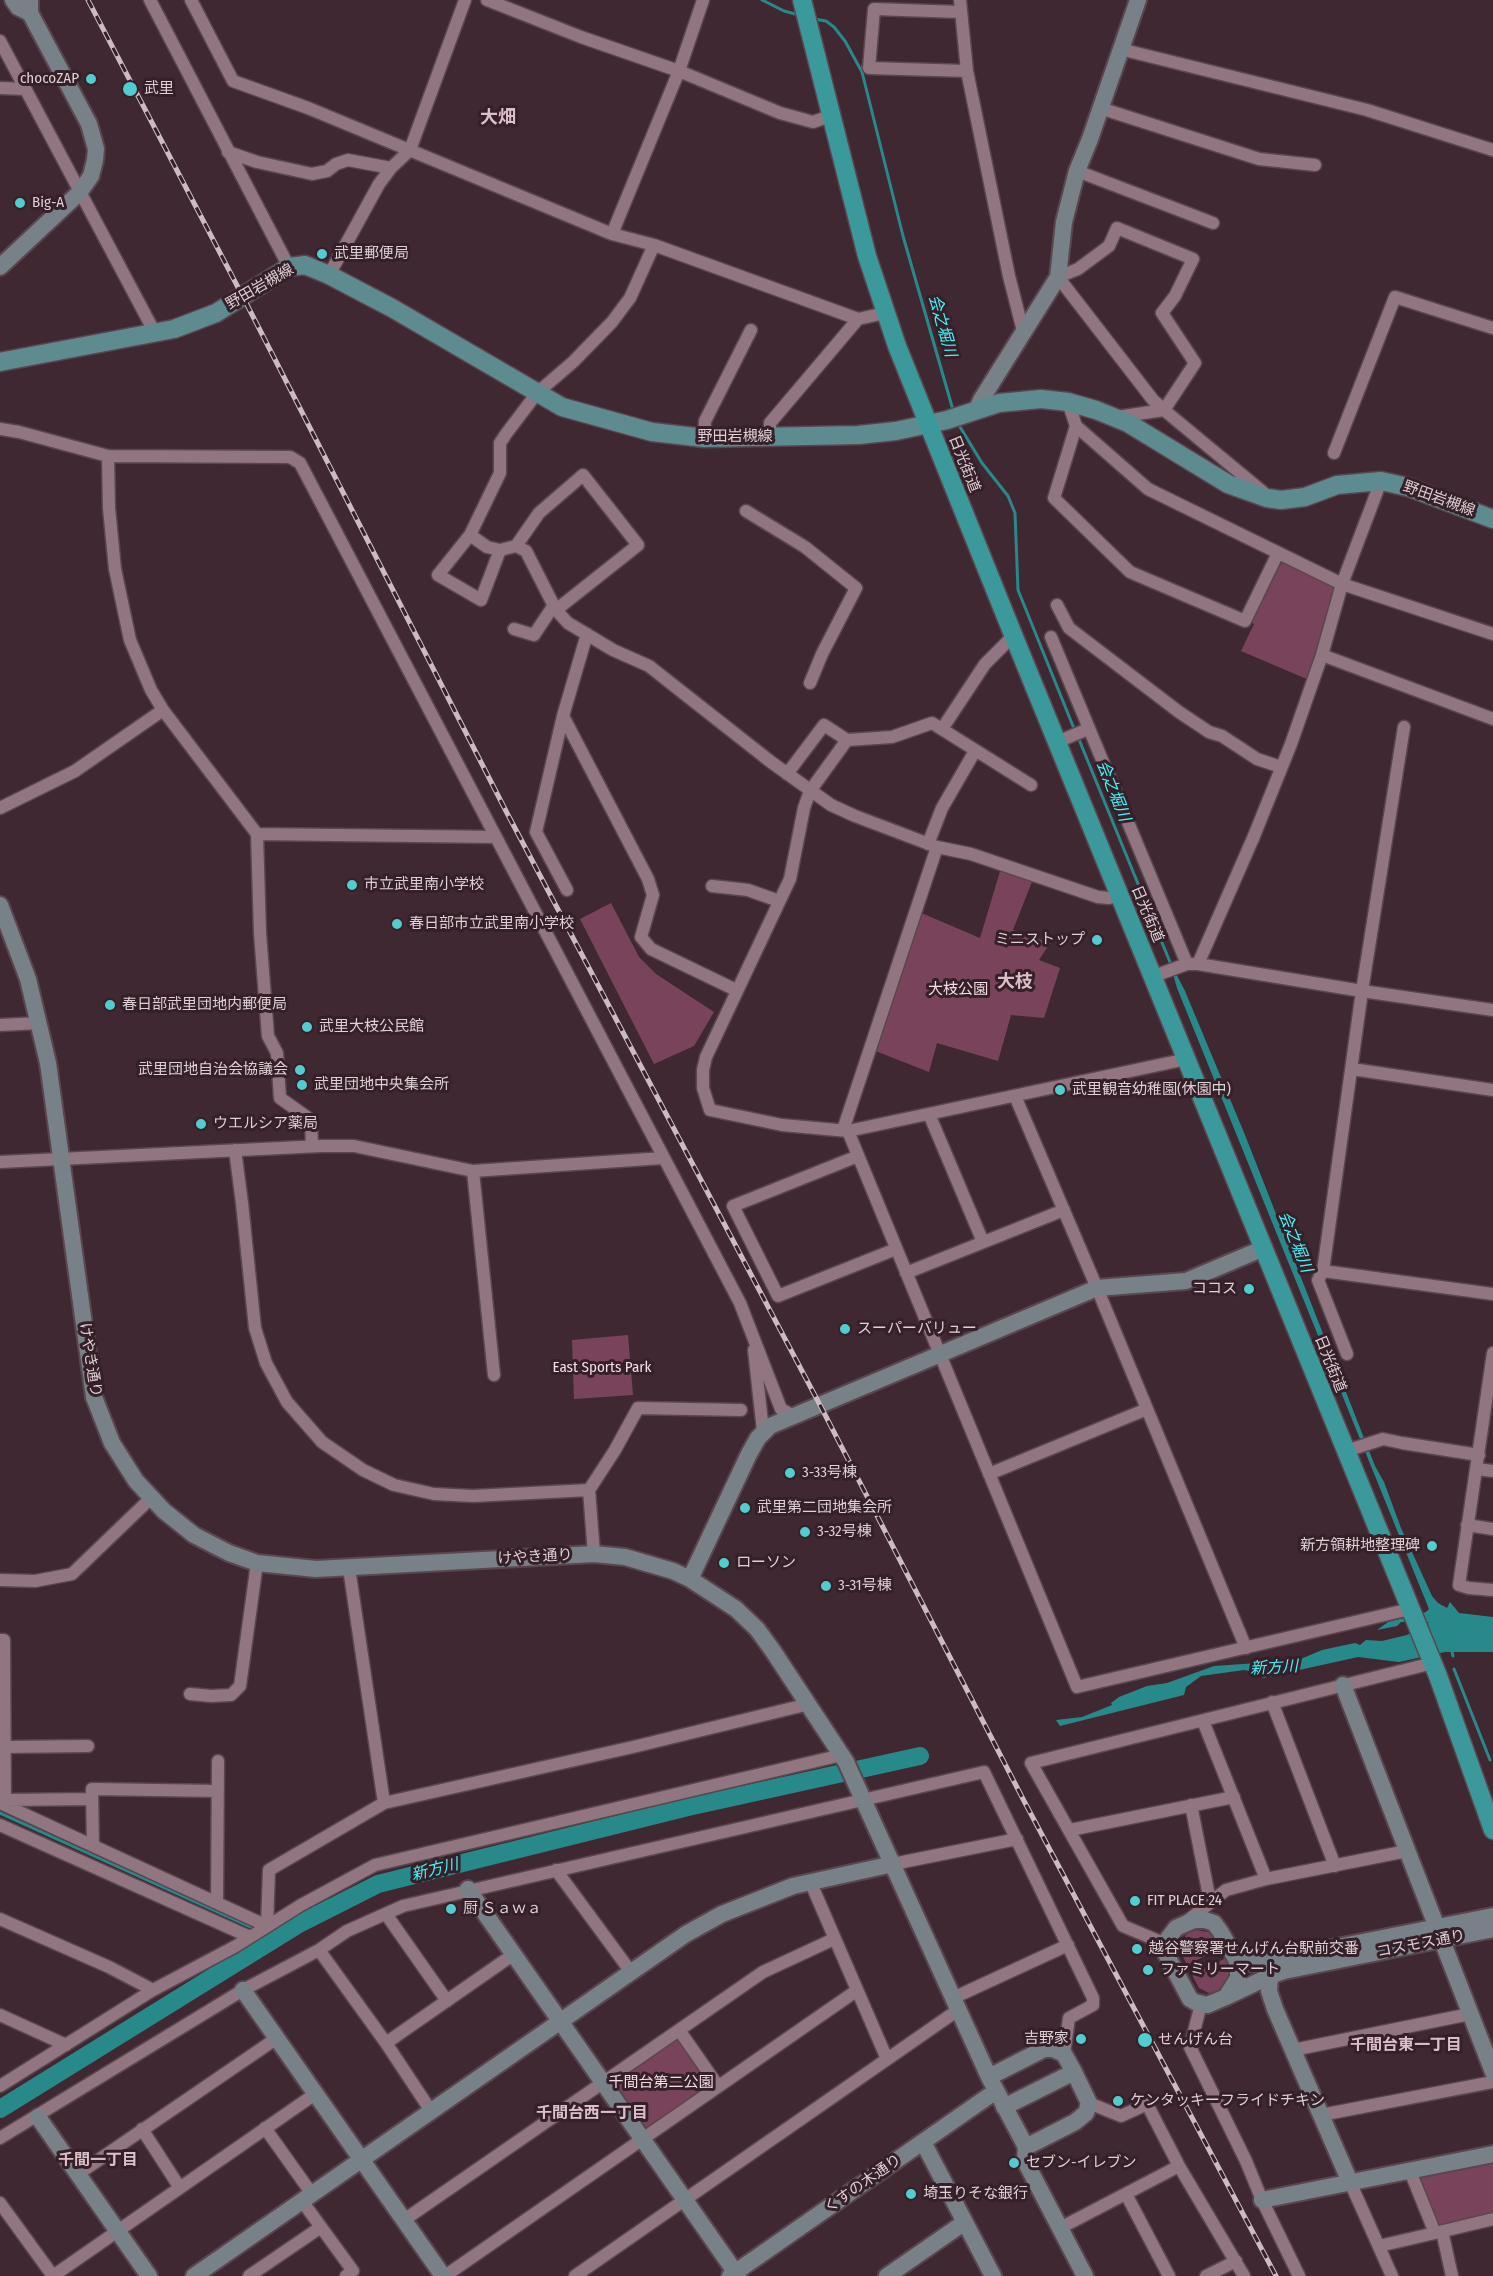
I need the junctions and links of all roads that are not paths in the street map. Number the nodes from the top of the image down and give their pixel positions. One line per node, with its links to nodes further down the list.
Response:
1 (13, 0): 10 (street)
2 (150, 0): 21 (street)
3 (191, 0): 19 (street)
4 (465, 0): 19 (street)
5 (488, 0): 13 (street)
6 (703, 0): 13 (street)
7 (1138, 0): 12 (street)
8 (802, 1): 18 (highway, 日光街道)
9 (960, 6): 14 (street); 14 (street)
10 (30, 7): 25 (street)
11 (0, 41): 16 (street)
12 (1120, 49): 17 (street); 20 (street)
13 (679, 71): 18 (street); 27 (street)
14 (967, 71): 37 (street)
15 (0, 88): 16 (street)
16 (25, 88): 25 (street)
17 (1100, 108): 22 (street); 24 (street)
18 (830, 116): 33 (highway, 日光街道)
19 (410, 150): 23 (street); 27 (street)
20 (1493, 150)
21 (228, 152): 23 (street); 30 (street)
22 (1315, 165)
23 (391, 168): 31 (street)
24 (1077, 171): 26 (street); 32 (street)
25 (79, 193): 29 (street); 38 (street)
26 (1213, 224)
27 (612, 234): 28 (street)
28 (654, 245): 34 (street); 40 (street)
29 (0, 267)
30 (289, 267): 31 (main road, 野田岩槻線); 38 (main road, 野田岩槻線)
31 (329, 275): 40 (main road, 野田岩槻線)
32 (1058, 277): 37 (street); 42 (street); 42 (street)
33 (885, 313): 34 (street); 45 (highway, 日光街道)
34 (858, 319): 49 (street)
35 (1493, 328): 50 (street)
36 (751, 330): 48 (street)
37 (1023, 331): 43 (street)
38 (155, 333): 39 (main road, 野田岩槻線)
39 (0, 362)
40 (537, 393): 48 (main road, 野田岩槻線); 56 (street)
41 (1068, 402): 43 (main road, 野田岩槻線); 44 (main road, 野田岩槻線); 46 (street)
42 (1164, 410): 44 (street); 53 (street)
43 (964, 414): 45 (main road, 野田岩槻線)
44 (1113, 417): 53 (main road, 野田岩槻線)
45 (929, 424): 49 (main road, 野田岩槻線); 66 (highway, 日光街道)
46 (1076, 426): 59 (street); 59 (street)
47 (0, 429): 51 (street)
48 (704, 438): 49 (main road, 野田岩槻線)
49 (770, 438)
50 (1334, 453)
51 (108, 456): 70 (street); 85 (street)
52 (1381, 482): 53 (main road, 野田岩槻線); 55 (main road, 野田岩槻線); 60 (street)
53 (1271, 499)
54 (746, 511): 69 (street)
55 (1493, 519)
56 (470, 535): 58 (street); 58 (street)
57 (516, 546): 58 (street); 62 (street); 62 (street)
58 (500, 550)
59 (1278, 553): 60 (street)
60 (1342, 584): 65 (street); 68 (street)
61 (1057, 604): 79 (street)
62 (555, 608): 63 (street); 64 (street)
63 (514, 629)
64 (587, 634): 71 (street); 80 (street)
65 (1493, 634)
66 (1013, 636): 74 (street); 76 (highway, 日光街道)
67 (1051, 636): 75 (street)
68 (1322, 655): 72 (street); 79 (street)
69 (810, 683)
70 (163, 710): 83 (street); 84 (street)
71 (563, 716): 88 (street); 94 (street)
72 (1493, 719)
73 (1404, 728): 95 (street)
74 (942, 729): 77 (street); 78 (street)
75 (1086, 729): 76 (street); 92 (street)
76 (1062, 739): 89 (highway, 日光街道)
77 (847, 740): 80 (street); 82 (street)
78 (975, 751): 81 (street); 86 (street)
79 (1281, 767): 92 (street)
80 (787, 774): 82 (street)
81 (1031, 785)
82 (810, 791): 86 (street); 90 (street)
83 (0, 808)
84 (257, 834): 85 (street); 105 (street)
85 (495, 837): 108 (street)
86 (932, 845): 89 (street); 104 (street)
87 (712, 886): 90 (street)
88 (567, 890)
89 (1120, 895): 93 (highway, 日光街道)
90 (780, 901): 94 (street)
91 (0, 906): 97 (street, けやき通り)
92 (1189, 964): 93 (street); 95 (street)
93 (1159, 974): 99 (highway, 日光街道)
94 (736, 990): 104 (street)
95 (1362, 991): 96 (street); 100 (street)
96 (1493, 1010)
97 (40, 1023): 98 (street); 109 (street, けやき通り)
98 (0, 1025)
99 (1187, 1059): 102 (street); 114 (highway, 日光街道)
100 (1352, 1069): 101 (street); 116 (street)
101 (1493, 1090)
102 (1015, 1096): 103 (street); 112 (street)
103 (929, 1114): 104 (street); 113 (street)
104 (846, 1131): 107 (street)
105 (312, 1146): 106 (street); 111 (street)
106 (235, 1150): 109 (street); 134 (street)
107 (858, 1156): 115 (street); 115 (street)
108 (663, 1158): 111 (street); 120 (street)
109 (60, 1159): 110 (street); 135 (street, けやき通り)
110 (0, 1162)
111 (473, 1171): 124 (street)
112 (1064, 1210): 113 (street); 118 (street)
113 (983, 1242): 117 (street)
114 (1264, 1248): 118 (street); 129 (highway, 日光街道)
115 (896, 1249): 117 (street)
116 (1323, 1270): 119 (street); 123 (street)
117 (906, 1273): 121 (street)
118 (1097, 1288): 121 (street); 125 (street)
119 (1493, 1294)
120 (751, 1328): 127 (street); 128 (street)
121 (939, 1353): 127 (street); 133 (street)
122 (1493, 1353): 130 (street)
123 (1347, 1354)
124 (494, 1375)
125 (1147, 1409): 133 (street); 146 (street)
126 (741, 1410): 134 (street)
127 (794, 1416): 128 (street)
128 (763, 1431): 141 (street)
129 (1354, 1448): 130 (street); 144 (highway, 日光街道)
130 (1479, 1455): 131 (street)
131 (1477, 1468): 132 (street); 136 (street)
132 (1493, 1471)
133 (989, 1474): 146 (street)
134 (589, 1490): 138 (street)
135 (151, 1498): 139 (street, けやき通り); 142 (street)
136 (1467, 1525): 137 (street); 143 (street)
137 (1493, 1529)
138 (594, 1554): 140 (street, けやき通り); 141 (street, けやき通り)
139 (257, 1563): 140 (street, けやき通り); 149 (street)
140 (349, 1568): 162 (street)
141 (690, 1579): 151 (street, けやき通り)
142 (0, 1580)
143 (1493, 1590)
144 (1410, 1611): 146 (street); 147 (highway, 日光街道)
145 (0, 1640): 154 (street)
146 (1246, 1648)
147 (1432, 1662): 148 (street); 166 (highway, 日光街道)
148 (1343, 1685): 150 (street); 169 (street)
149 (190, 1694)
150 (1272, 1702): 152 (street); 171 (street)
151 (809, 1704): 155 (street, けやき通り); 162 (street)
152 (1203, 1721): 159 (street); 165 (street)
153 (88, 1746): 154 (street)
154 (4, 1747): 161 (street)
155 (844, 1759): 158 (street, けやき通り); 182 (street)
156 (218, 1761): 157 (street)
157 (218, 1791): 160 (street); 177 (street)
158 (862, 1794): 167 (street); 170 (street, けやき通り); 172 (street)
159 (1234, 1797): 163 (street); 173 (street)
160 (92, 1799): 161 (street); 168 (street)
161 (4, 1802): 168 (street)
162 (384, 1803): 182 (street)
163 (1191, 1805): 165 (street); 176 (street)
164 (0, 1825): 185 (street)
165 (1070, 1830): 187 (street)
166 (1493, 1830)
167 (1017, 1839): 170 (street); 188 (street)
168 (93, 1845): 177 (street)
169 (1407, 1851): 171 (street); 184 (street)
170 (893, 1864): 174 (street); 199 (street, けやき通り)
171 (1335, 1866): 173 (street)
172 (556, 1870): 175 (street); 192 (street)
173 (1266, 1879): 176 (street)
174 (810, 1881): 186 (street); 192 (street)
175 (468, 1889): 178 (street); 190 (street)
176 (1210, 1901): 181 (street)
177 (217, 1903): 182 (street)
178 (386, 1914): 189 (street); 198 (street)
179 (1493, 1916): 184 (street, コスモス通り)
180 (0, 1919): 194 (street)
181 (1185, 1923): 187 (street); 191 (street)
182 (267, 1926): 185 (street)
183 (1493, 1929): 184 (street, コスモス通り)
184 (1438, 1934): 191 (street, コスモス通り); 193 (street, コスモス通り); 202 (street)
185 (250, 1937): 194 (street)
186 (834, 1939): 196 (street); 204 (street)
187 (1166, 1944): 197 (street)
188 (1068, 1945): 199 (street); 209 (street)
189 (319, 1950): 195 (street); 206 (street)
190 (514, 1954): 198 (street); 203 (street)
191 (1236, 1959): 197 (street)
192 (631, 1972): 203 (street)
193 (1270, 1976): 197 (street, コスモス通り); 200 (street)
194 (153, 1990): 207 (street)
195 (243, 1990): 205 (street); 223 (street)
196 (856, 1990): 210 (street); 217 (street)
197 (1219, 1999): 200 (street); 240 (street)
198 (447, 2001): 206 (street)
199 (955, 2004): 210 (street); 215 (street, けやき通り)
200 (1275, 2009): 208 (street)
201 (0, 2014): 207 (street)
202 (1470, 2014): 208 (street); 212 (street)
203 (559, 2022): 214 (street); 221 (street)
204 (679, 2030): 214 (street); 217 (street)
205 (276, 2038): 218 (street); 225 (street)
206 (386, 2043): 221 (street)
207 (66, 2045): 216 (street)
208 (1293, 2050): 222 (street)
209 (1064, 2054): 211 (street); 215 (street, くすの木通り)
210 (887, 2059): 239 (street)
211 (1074, 2072): 219 (street); 220 (street)
212 (1493, 2072)
213 (1493, 2082): 222 (street)
214 (602, 2083): 227 (street); 244 (street)
215 (992, 2084): 220 (street, けやき通り); 228 (street, くすの木通り)
216 (0, 2086)
217 (718, 2086): 227 (street)
218 (315, 2094): 224 (street); 231 (street)
219 (1089, 2103): 229 (street); 232 (street)
220 (1004, 2107): 229 (street, けやき通り)
221 (431, 2111): 231 (street)
222 (1321, 2115): 235 (street)
223 (38, 2116): 226 (street); 234 (street)
224 (265, 2128): 236 (street); 238 (street)
225 (142, 2129): 234 (street); 236 (street)
226 (0, 2139)
227 (642, 2140): 239 (street); 258 (street)
228 (923, 2142): 245 (street); 252 (street, くすの木通り)
229 (1026, 2147): 247 (street, けやき通り)
230 (1493, 2154): 233 (street)
231 (362, 2160): 238 (street); 244 (street)
232 (1179, 2166): 237 (street); 251 (street)
233 (1410, 2171): 235 (street); 249 (street)
234 (78, 2174): 248 (street)
235 (1350, 2182): 240 (street); 250 (street)
236 (180, 2188): 248 (street)
237 (1126, 2194): 247 (street); 263 (street)
238 (307, 2198): 246 (street); 255 (street)
239 (685, 2200): 252 (street); 259 (street)
240 (1262, 2200): 266 (street)
241 (0, 2203): 242 (street)
242 (4, 2219): 253 (street)
243 (1493, 2219): 249 (street)
244 (404, 2220): 258 (street)
245 (965, 2222): 260 (street); 261 (street)
246 (321, 2227): 256 (street); 257 (street)
247 (1060, 2228): 262 (street, けやき通り)
248 (117, 2231): 253 (street); 254 (street)
249 (1439, 2232): 250 (street); 268 (street)
250 (1379, 2246): 267 (street)
251 (1236, 2260): 264 (street); 265 (street)
252 (734, 2275)
253 (53, 2276)
254 (149, 2276)
255 (194, 2276)
256 (249, 2276)
257 (346, 2276)
258 (444, 2276)
259 (576, 2276)
260 (887, 2276)
261 (993, 2276)
262 (1085, 2276)
263 (1168, 2276)
264 (1206, 2276)
265 (1245, 2276)
266 (1299, 2276)
267 (1392, 2276)
268 (1452, 2276)

